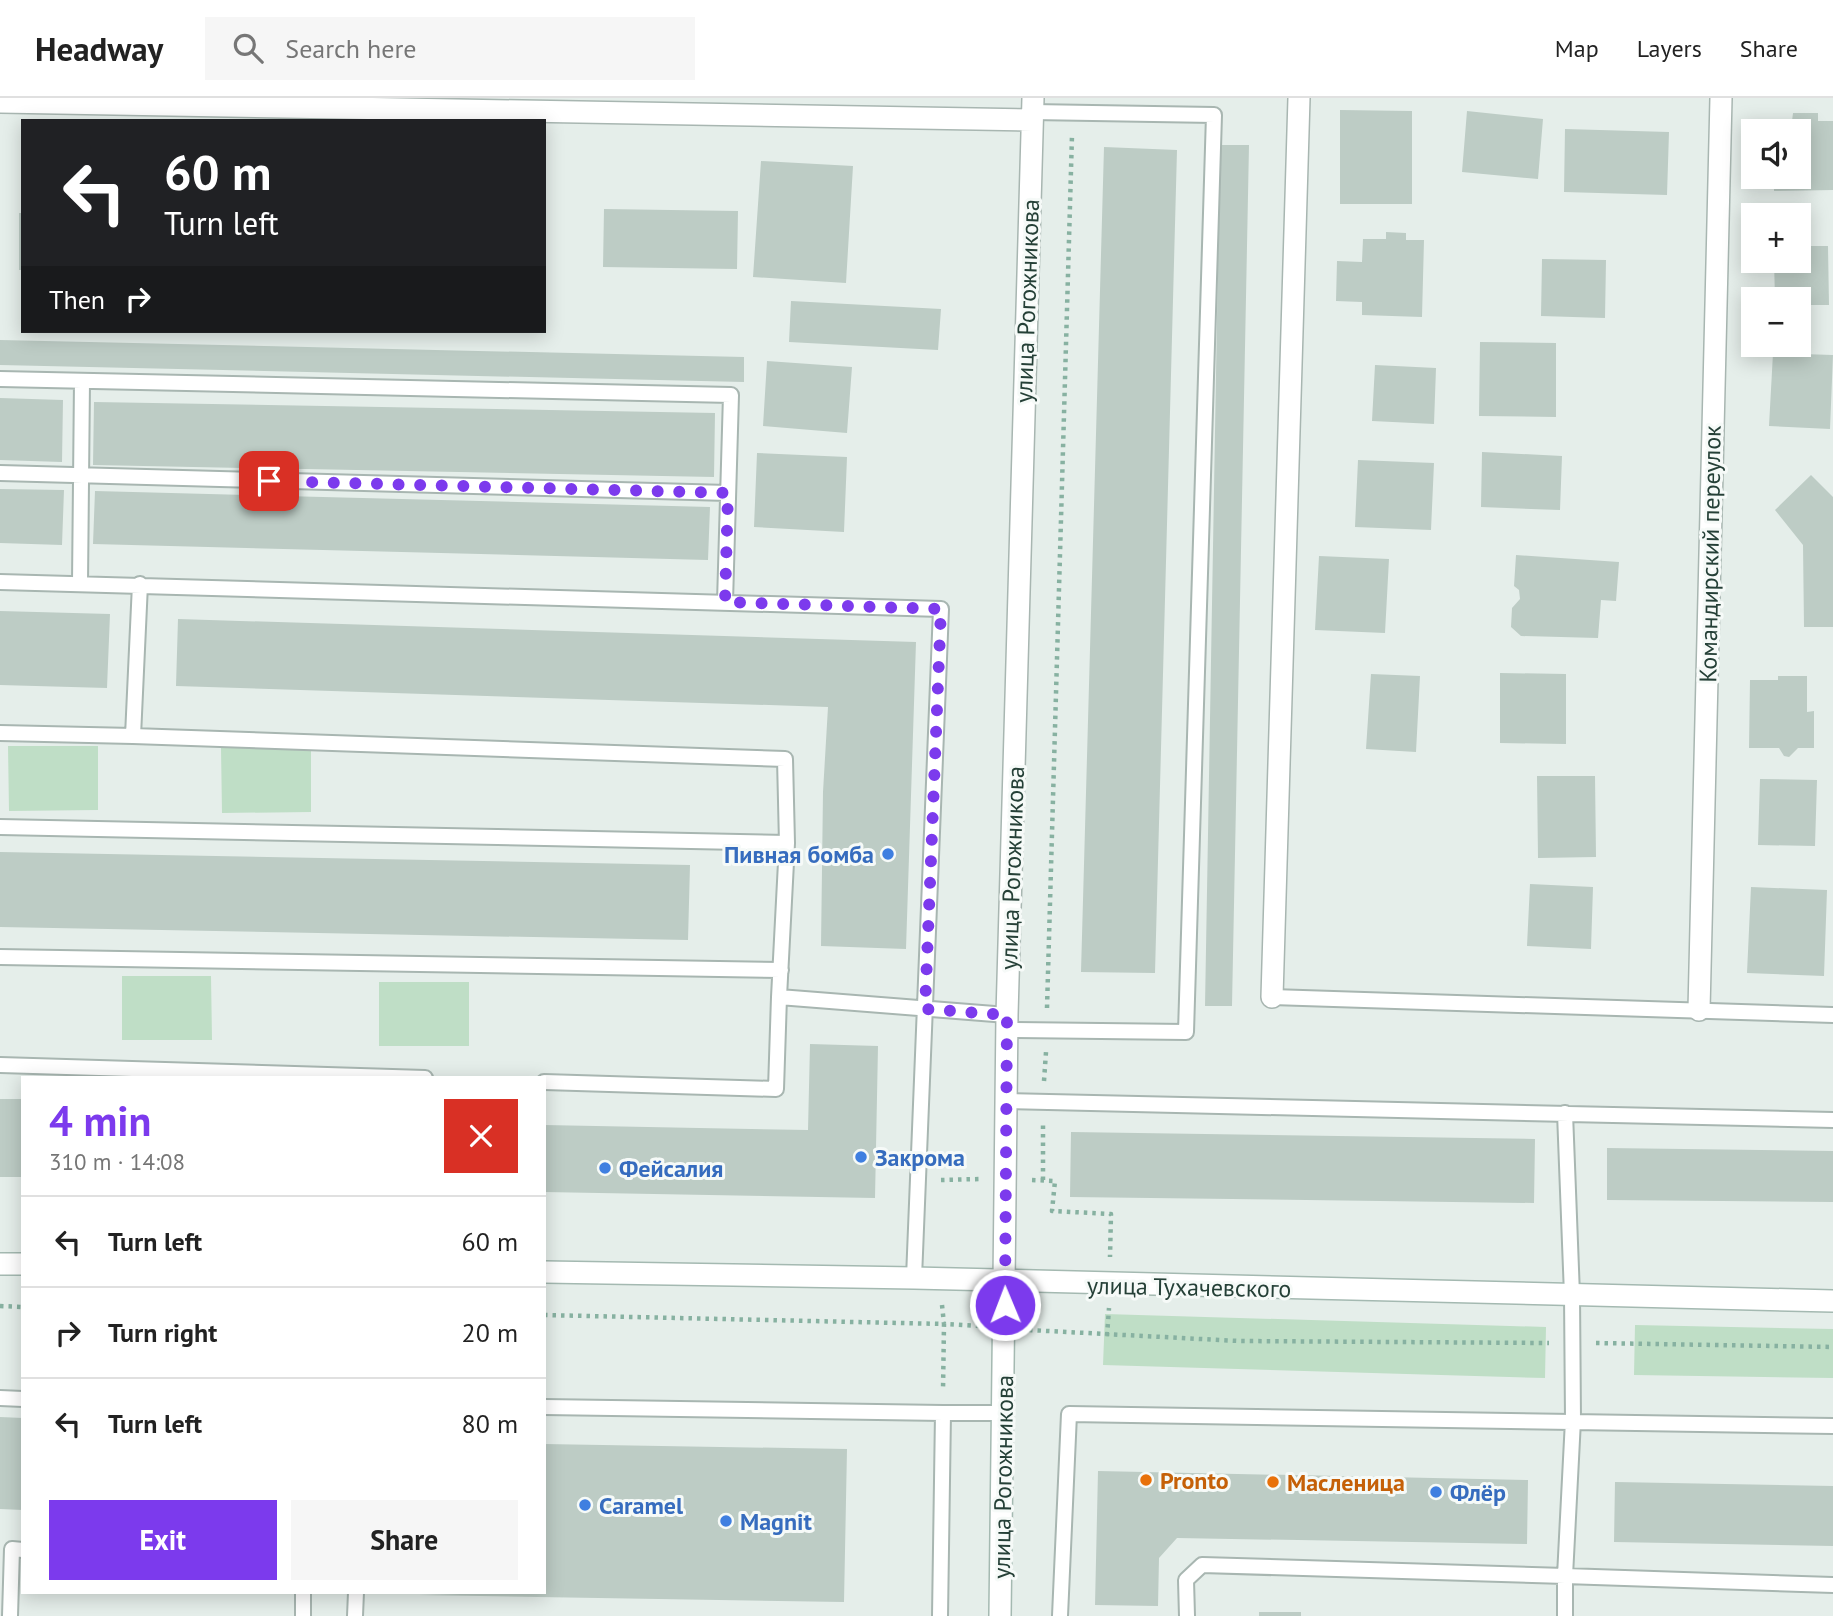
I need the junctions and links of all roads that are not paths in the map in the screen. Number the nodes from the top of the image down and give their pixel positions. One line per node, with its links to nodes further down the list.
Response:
1 (1299, 98): 21 (street)
2 (1721, 98): 23 (street, Командирский переулок)
3 (0, 102): 4 (street)
4 (1033, 110): 25 (street, улица Рогожникова); 25 (lane)
5 (0, 379): 6 (lane)
6 (82, 381): 8 (lane); 9 (lane)
7 (0, 473): 8 (lane)
8 (80, 475): 9 (lane); 11 (lane)
9 (728, 493): 13 (lane)
10 (0, 582): 11 (lane)
11 (80, 583): 12 (lane)
12 (140, 584): 13 (lane); 15 (lane)
13 (725, 602): 22 (lane)
14 (0, 733): 15 (lane)
15 (133, 736): 17 (lane)
16 (0, 827): 17 (lane)
17 (787, 843): 19 (lane)
18 (0, 957): 19 (lane)
19 (781, 970): 20 (lane)
20 (779, 997): 22 (lane); 28 (lane)
21 (1272, 997): 23 (lane)
22 (925, 1009): 25 (lane); 35 (lane)
23 (1699, 1010): 24 (lane)
24 (1833, 1015)
25 (1007, 1023): 29 (street, улица Рогожникова)
26 (0, 1065): 27 (lane)
27 (295, 1076)
28 (546, 1082)
29 (1005, 1101): 30 (lane); 36 (street, улица Рогожникова)
30 (1565, 1113): 31 (lane); 37 (lane)
31 (1833, 1120)
32 (0, 1264): 33 (street)
33 (21, 1264)
34 (546, 1272): 35 (street, улица Тухачевского)
35 (914, 1278): 36 (street, улица Тухачевского)
36 (1004, 1283): 37 (street, улица Тухачевского); 43 (street, улица Рогожникова)
37 (1572, 1295): 38 (street, улица Тухачевского); 44 (lane)
38 (1833, 1301)
39 (0, 1398): 40 (lane)
40 (21, 1399)
41 (546, 1407): 42 (lane)
42 (943, 1413): 43 (lane); 54 (lane)
43 (1005, 1413): 55 (street, улица Рогожникова)
44 (1573, 1420): 45 (lane); 47 (lane); 56 (lane)
45 (1833, 1426)
46 (21, 1550): 51 (lane)
47 (1565, 1576): 48 (lane); 57 (lane); 58 (lane)
48 (1833, 1585)
49 (303, 1594): 52 (lane)
50 (356, 1594): 53 (lane)
51 (7, 1608)
52 (303, 1616)
53 (355, 1616)
54 (940, 1616)
55 (1000, 1616)
56 (1060, 1616)
57 (1187, 1616)
58 (1565, 1616)

